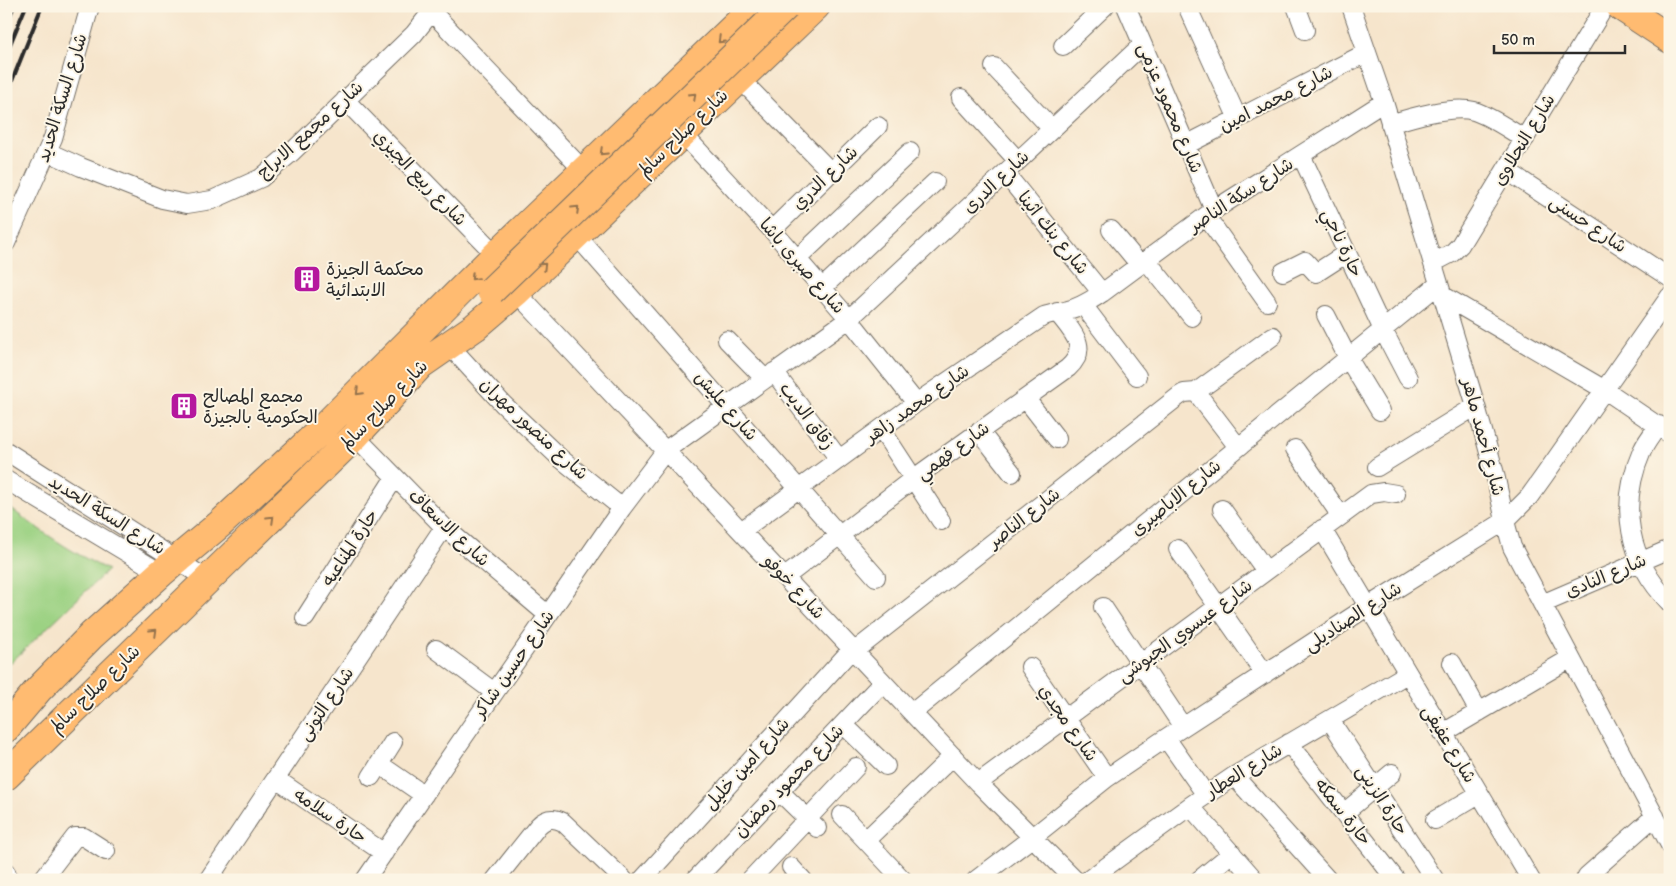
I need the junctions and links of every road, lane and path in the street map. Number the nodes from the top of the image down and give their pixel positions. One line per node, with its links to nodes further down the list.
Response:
1 (90, 6): 32 (street, شارع السكة الحديد)
2 (756, 6): 36 (highway, شارع صلاح سالم, one-way to 36)
3 (762, 6): 17 (highway)
4 (786, 6): 55 (highway, one-way to 4, bridge)
5 (816, 6): 17 (highway, شارع صلاح سالم)
6 (1105, 6): 18 (street)
7 (1126, 6): 16 (street, شارع محمود عزمى)
8 (1187, 6): 25 (street)
9 (1296, 6): 14 (street)
10 (1351, 6): 19 (street, شارع أحمد ماهر)
11 (1605, 6): 30 (street, شارع النحلاوى)
12 (1620, 6): 15 (highway)
13 (434, 9): 23 (street, شارع مجمع الابراج); 36 (street)
14 (1305, 30)
15 (1670, 39)
16 (1142, 45): 28 (street, شارع الدرى); 31 (street, شارع محمود عزمى)
17 (774, 46): 21 (highway, شارع صلاح سالم)
18 (1063, 46)
19 (1366, 53): 24 (street, شارع أحمد ماهر); 25 (street, شارع محمد امين)
20 (994, 67): 28 (street)
21 (740, 79): 29 (highway, شارع صلاح سالم); 38 (street)
22 (961, 98): 35 (street)
23 (345, 100): 32 (street, شارع مجمع الابراج); 47 (street, شارع ربيع الجيزي)
24 (1384, 102): 26 (street, شارع أحمد ماهر); 34 (street, شارع سكة الناصر)
25 (1238, 118): 31 (street, شارع محمد امين)
26 (1390, 124): 30 (street); 50 (street, شارع أحمد ماهر)
27 (878, 126): 38 (street, شارع الدري)
28 (1052, 129): 35 (street, شارع الدرى)
29 (683, 134): 42 (street, شارع صبرى باشا); 44 (highway, شارع صلاح سالم)
30 (1525, 139): 37 (street, شارع النحلاوى)
31 (1186, 145): 41 (street, شارع محمود عزمى)
32 (48, 152): 45 (street, شارع السكة الحديد)
33 (910, 152): 48 (street)
34 (1301, 156): 41 (street, شارع سكة الناصر); 46 (street, حارة ناجي)
35 (1018, 161): 39 (street, شارع الدرى)
36 (584, 170): 47 (highway, شارع صلاح سالم)
37 (1506, 170): 50 (street, شارع النحلاوى); 52 (street, شارع حسنى)
38 (831, 172): 42 (street, شارع الدري)
39 (1005, 173): 56 (street, شارع بنك اثينا); 63 (street, شارع الدرى)
40 (935, 182): 53 (street)
41 (1210, 213): 49 (street, شارع سكة الناصر); 58 (street, شارع محمود عزمى)
42 (772, 230): 48 (street, شارع صبرى باشا)
43 (1111, 230): 49 (street)
44 (576, 235): 55 (highway, شارع صلاح سالم, one-way to 44); 77 (street, شارع عليش)
45 (6, 243)
46 (1346, 254): 51 (street); 64 (street, حارة ناجي)
47 (496, 255): 109 (highway, شارع صلاح سالم, one-way to 109)
48 (797, 259): 53 (street, شارع صبرى باشا)
49 (1143, 262): 56 (street, شارع سكة الناصر); 62 (street)
50 (1433, 263): 54 (street, شارع أحمد ماهر)
51 (1283, 272)
52 (1670, 278)
53 (822, 288): 63 (street, شارع صبرى باشا)
54 (1441, 289): 64 (street, شارع الاباصيرى); 73 (street); 78 (street, شارع أحمد ماهر)
55 (503, 292): 67 (highway, شارع صلاح سالم); 69 (highway); 87 (street, شارع خوفو)
56 (1102, 293): 59 (street, شارع محمد زاهر)
57 (1670, 296): 73 (street, شارع الصناديلى)
58 (1267, 302)
59 (1083, 305): 60 (street, شارع محمد زاهر); 71 (street)
60 (1057, 312): 75 (street, شارع فهمي); 76 (street, شارع محمد زاهر)
61 (1326, 315): 68 (street)
62 (1192, 316)
63 (849, 319): 70 (street, شارع الدرى); 76 (street, شارع صبرى باشا)
64 (1383, 330): 68 (street, شارع الاباصيرى); 72 (street, حارة ناجي)
65 (1273, 336): 74 (street, شارع الناصر)
66 (728, 340): 70 (street, زقاق الديب)
67 (449, 345): 69 (highway, شارع صلاح سالم); 97 (street, شارع منصور مهران)
68 (1348, 358): 79 (street); 85 (street, شارع الاباصيرى)
69 (420, 365): 83 (highway, شارع صلاح سالم)
70 (770, 376): 77 (street, شارع حسين شاكر); 89 (street, زقاق الديب)
71 (1137, 376)
72 (1408, 378)
73 (1605, 390): 81 (street); 101 (street, شارع الصناديلى)
74 (1196, 392): 85 (street); 122 (street, شارع الناصر)
75 (1026, 399): 82 (street, شارع فهمي); 84 (street)
76 (916, 403): 80 (street, شارع محمد زاهر)
77 (726, 406): 87 (street, شارع حسين شاكر); 95 (street, شارع عليش)
78 (1476, 406): 90 (street); 101 (street, شارع أحمد ماهر)
79 (1380, 410)
80 (881, 429): 89 (street, شارع محمد زاهر); 93 (street)
81 (1664, 429): 108 (street)
82 (980, 432): 91 (street); 93 (street, شارع فهمي)
83 (355, 436): 92 (street, شارع الاسعاف); 113 (highway, شارع صلاح سالم, one-way to 83)
84 (1057, 440)
85 (1238, 447): 133 (street, شارع الاباصيرى)
86 (1295, 449): 99 (street)
87 (666, 450): 97 (street, شارع حسين شاكر); 104 (street, شارع خوفو)
88 (6, 451): 109 (street, شارع السكة الحديد)
89 (840, 459): 95 (street, شارع محمد زاهر)
90 (1377, 467)
91 (1012, 473)
92 (395, 477): 102 (street, شارع الاسعاف); 120 (street, حارة المناعيه)
93 (914, 479): 100 (street); 105 (street, شارع فهمي)
94 (6, 480): 109 (street)
95 (799, 489): 104 (street, شارع محمد زاهر); 105 (street, شارع عليش)
96 (1396, 494): 99 (street, شارع عيسوي الجيوشى)
97 (622, 508): 119 (street, شارع حسين شاكر)
98 (1222, 509): 110 (street)
99 (1341, 516): 103 (street, شارع عيسوي الجيوشى)
100 (941, 521)
101 (1505, 521): 115 (street, شارع أحمد ماهر); 117 (street, شارع الصناديلى)
102 (444, 527): 119 (street, شارع الاسعاف); 150 (street, شارع التونى)
103 (1322, 530): 110 (street, شارع عيسوي الجيوشى); 117 (street, شارع عفيفى)
104 (741, 531): 111 (street, شارع خوفو)
105 (840, 535): 111 (street, شارع فهمي); 112 (street, شارع عليش)
106 (1178, 549): 116 (street)
107 (1670, 549): 108 (street, شارع النادى)
108 (1640, 561): 114 (street); 115 (street, شارع النادى)
109 (169, 566): 113 (street, شارع السكة الحديد); 131 (highway); 138 (highway, شارع صلاح سالم)
110 (1266, 571): 116 (street, شارع عيسوي الجيوشى)
111 (784, 577): 122 (street, شارع خوفو)
112 (876, 577)
113 (208, 580): 131 (highway, شارع صلاح سالم, one-way to 113)
114 (1670, 603)
115 (1542, 604): 123 (street, شارع أحمد ماهر)
116 (1218, 606): 125 (street, شارع عيسوي الجيوشى); 127 (street)
117 (1367, 607): 127 (street, شارع الصناديلى); 128 (street, شارع عفيفى)
118 (1103, 608): 125 (street)
119 (548, 615): 130 (street, شارع حسين شاكر)
120 (304, 618)
121 (436, 649): 130 (street)
122 (853, 650): 129 (street, شارع خوفو); 178 (street, شارع امين خليل)
123 (1571, 658): 132 (street); 160 (street, شارع أحمد ماهر)
124 (1452, 662): 132 (street)
125 (1140, 663): 134 (street, شارع عيسوي الجيوشى); 137 (street)
126 (1030, 667): 134 (street, شارع مجدي)
127 (1265, 674): 137 (street, شارع الصناديلى)
128 (1408, 674): 135 (street, شارع العطار); 139 (street, شارع عفيفى)
129 (883, 682): 133 (street, شارع خوفو); 136 (street, شارع محمود رمضان)
130 (494, 692): 155 (street, شارع حسين شاكر)
131 (76, 706): 147 (highway, شارع صلاح سالم)
132 (1479, 712): 139 (street)
133 (912, 713): 143 (street, شارع خوفو)
134 (1065, 718): 149 (street, شارع مجدي); 151 (street, شارع عيسوي الجيوشى)
135 (1330, 720): 142 (street, شارع العطار); 152 (street, حارة الزينى)
136 (843, 724): 144 (street); 153 (street, شارع محمود رمضان)
137 (1183, 727): 140 (street, شارع الصناديلى)
138 (6, 728)
139 (1443, 733): 154 (street, شارع عفيفى)
140 (1166, 738): 149 (street, شارع الصناديلى); 156 (street)
141 (393, 742): 155 (street)
142 (1289, 744): 148 (street, شارع العطار); 158 (street, حارة سمكه)
143 (953, 756): 151 (street, شارع خوفو); 164 (street)
144 (886, 766)
145 (856, 767): 162 (street)
146 (1392, 773): 152 (street)
147 (6, 776)
148 (1234, 776): 156 (street, شارع العطار); 187 (street)
149 (1107, 778): 163 (street, شارع الصناديلى)
150 (276, 779): 167 (street, حارة سلامه); 174 (street, شارع التونى)
151 (978, 783): 163 (street, شارع خوفو)
152 (1374, 788): 158 (street); 171 (street, حارة الزينى)
153 (779, 791): 162 (street); 179 (street, شارع محمود رمضان)
154 (1479, 794): 161 (street); 189 (street, شارع عفيفى)
155 (424, 795): 167 (street, شارع حسين شاكر)
156 (1206, 795): 157 (street, شارع العطار)
157 (1190, 806): 168 (street); 184 (street, شارع العطار)
158 (1344, 813): 188 (street, حارة سمكه)
159 (842, 815): 164 (street)
160 (1655, 816): 165 (street, شارع أحمد ماهر); 170 (street)
161 (1435, 820)
162 (812, 824): 180 (street)
163 (1033, 837): 182 (street, شارع الصناديلى); 183 (street, شارع خوفو)
164 (866, 840): 181 (street)
165 (1670, 845)
166 (106, 851): 173 (street)
167 (384, 853): 175 (street, شارع حسين شاكر)
168 (1232, 854): 185 (street); 186 (street)
169 (6, 872): 172 (street)
170 (1584, 878)
171 (1444, 879)
172 (9, 880)
173 (42, 880)
174 (208, 880)
175 (365, 880)
176 (495, 880): 177 (street)
177 (624, 880)
178 (642, 880)
179 (695, 880)
180 (750, 880)
181 (904, 880)
182 (976, 880)
183 (1075, 880)
184 (1088, 880)
185 (1199, 880)
186 (1255, 880)
187 (1328, 880)
188 (1396, 880)
189 (1531, 880)

